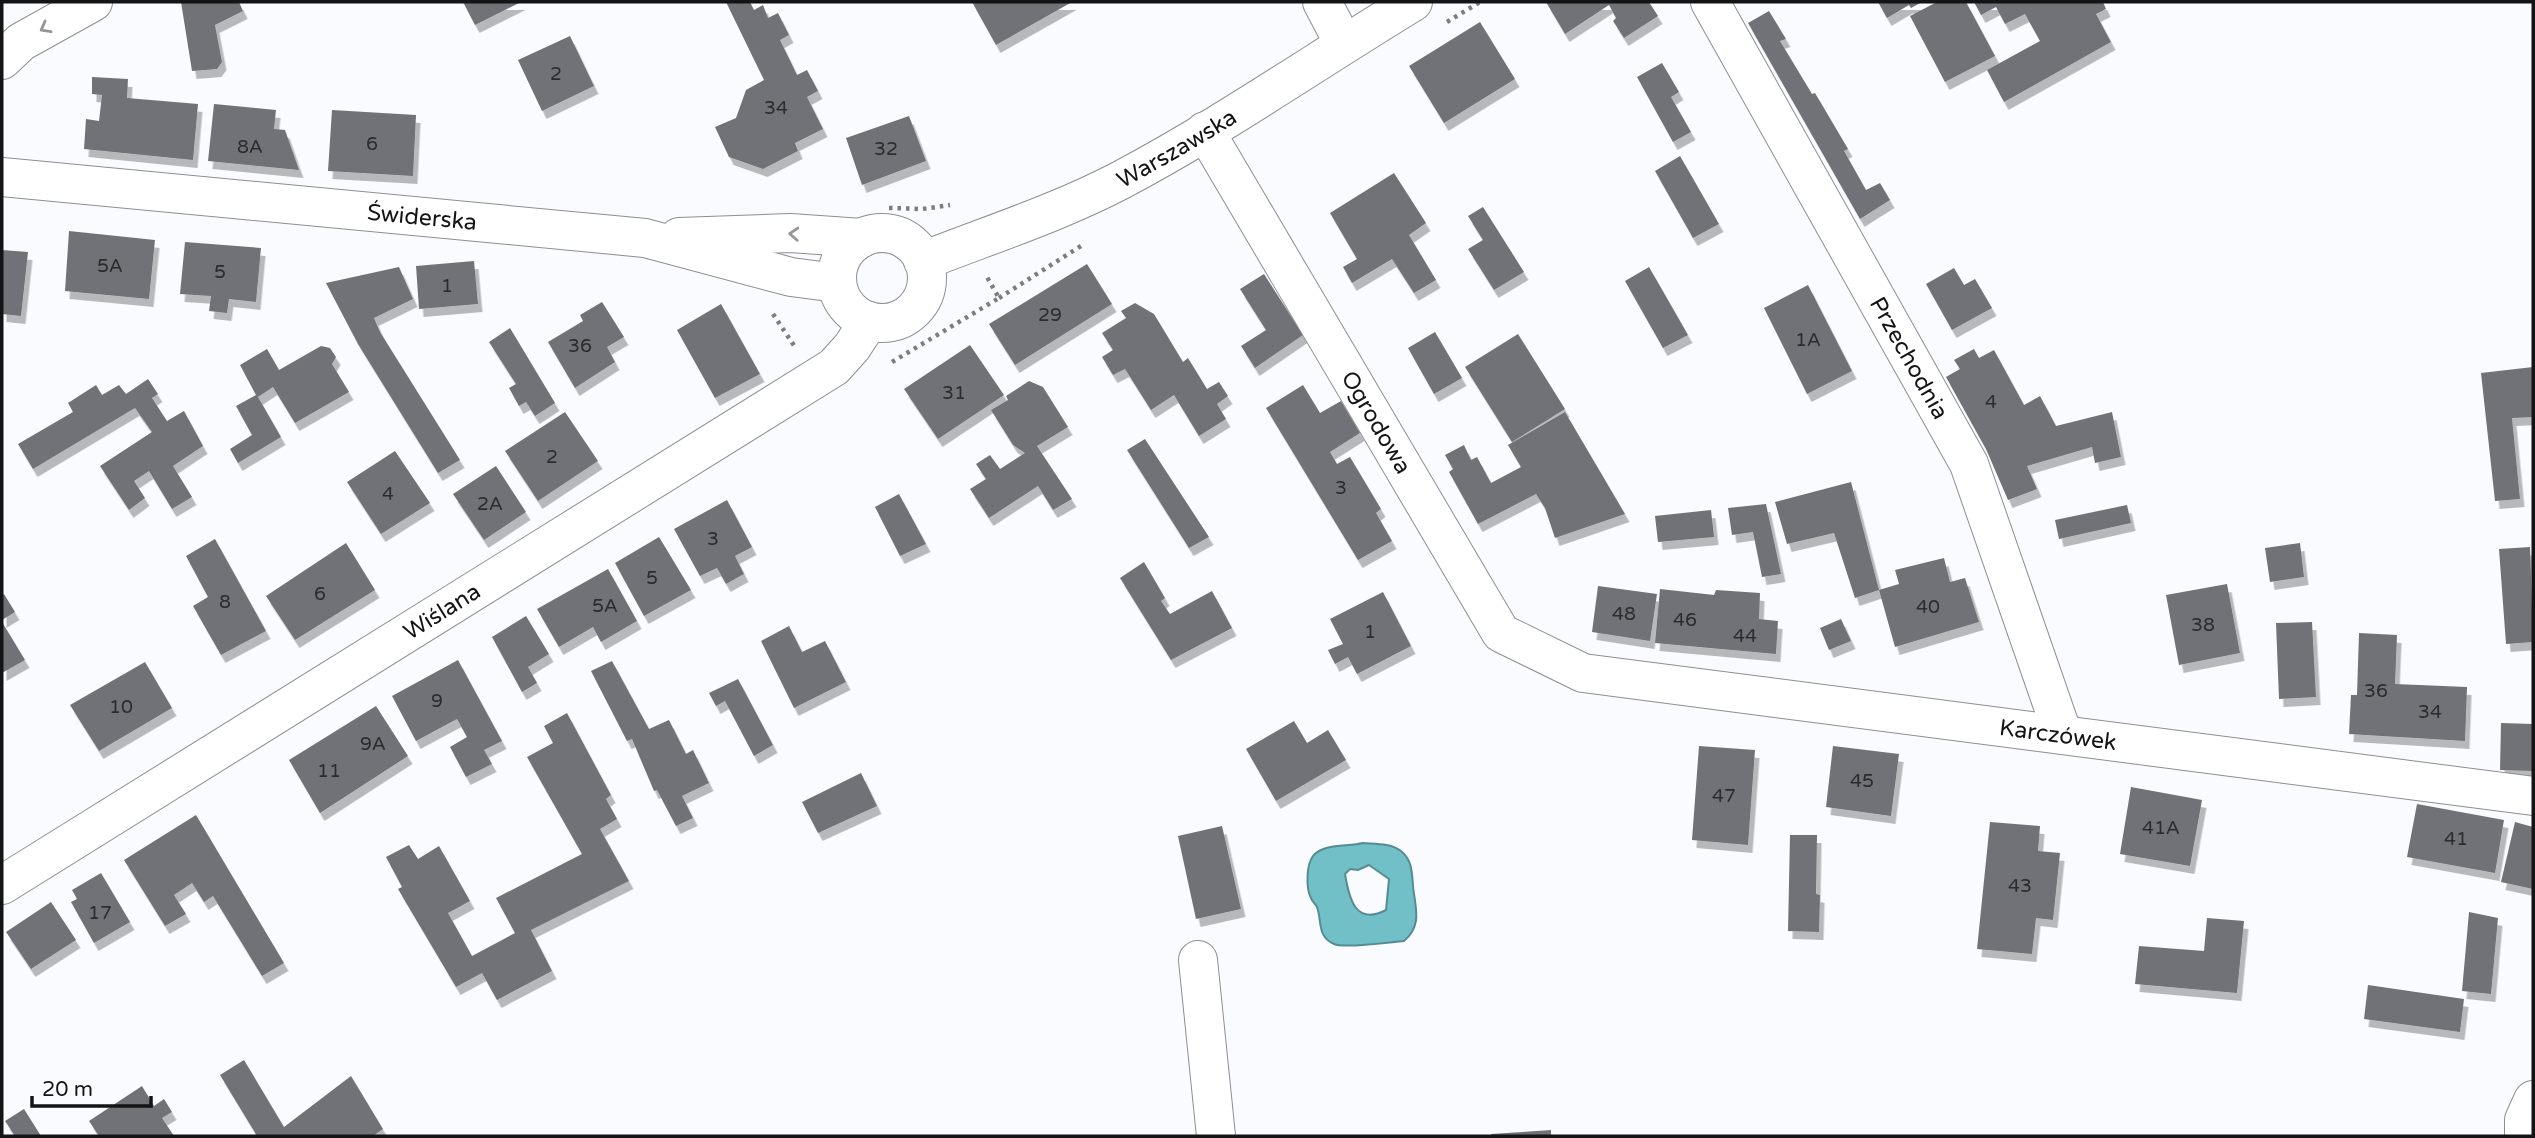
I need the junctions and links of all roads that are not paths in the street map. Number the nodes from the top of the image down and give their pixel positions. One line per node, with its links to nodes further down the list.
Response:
1 (93, 2): 6 (street, one-way to 6)
2 (1322, 2): 5 (street)
3 (1413, 2): 5 (street, Warszawska)
4 (1710, 2): 15 (street, Przechodnia)
5 (1344, 44): 7 (street, Warszawska)
6 (2, 60)
7 (1205, 131): 11 (street, Warszawska); 14 (street, Ogrodowa)
8 (2, 177): 9 (street, Świderska)
9 (645, 238): 10 (street, one-way to 9); 12 (street, Świderska)
10 (862, 238): 11 (street); 12 (street)
11 (923, 261): 13 (street)
12 (837, 283): 13 (street)
13 (869, 321): 17 (street, Wiślana)
14 (1583, 673): 15 (street, Karczówek)
15 (2063, 735): 16 (street, Karczówek)
16 (2533, 796)
17 (2, 885)
18 (1198, 960): 20 (street)
19 (2533, 1100): 21 (street)
20 (1216, 1136)
21 (2524, 1136)

